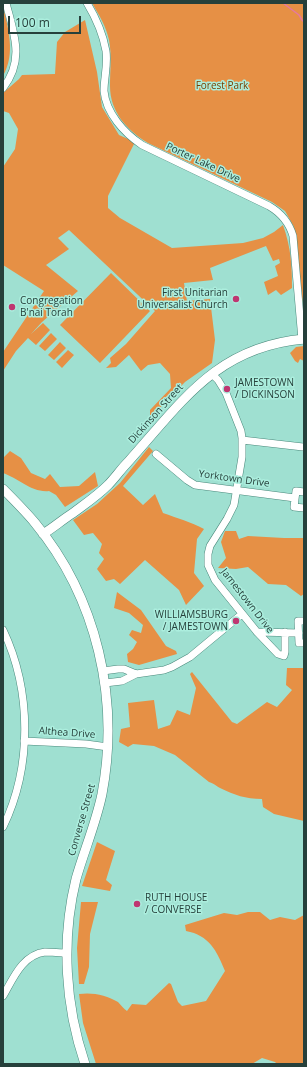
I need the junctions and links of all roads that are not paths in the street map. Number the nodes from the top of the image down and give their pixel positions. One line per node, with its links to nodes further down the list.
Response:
1 (6, 3): 3 (street)
2 (87, 3): 4 (street, Porter Lake Drive)
3 (3, 88)
4 (303, 339): 5 (main road, Dickinson Street)
5 (212, 374): 6 (street, Jamestown Drive); 14 (main road, Dickinson Street)
6 (242, 440): 7 (street); 10 (street, Jamestown Drive)
7 (303, 447)
8 (156, 454): 10 (street, Yorktown Drive)
9 (3, 489): 14 (main road, Converse Street)
10 (236, 490): 12 (street, Yorktown Drive); 15 (street, Jamestown Drive)
11 (304, 492): 12 (street)
12 (295, 498): 13 (street)
13 (304, 508)
14 (43, 534): 24 (main road, Converse Street)
15 (242, 614): 18 (street, Jamestown Drive); 25 (street)
16 (304, 621): 20 (street)
17 (3, 630): 22 (street)
18 (257, 632): 19 (street); 19 (street, Jamestown Drive)
19 (285, 632): 20 (street)
20 (299, 632): 21 (street)
21 (304, 643)
22 (11, 649): 23 (street); 27 (street)
23 (3, 652)
24 (103, 672): 25 (street); 26 (main road, Converse Street)
25 (136, 674): 26 (street)
26 (105, 683): 28 (main road, Converse Street)
27 (24, 741): 28 (street, Althea Drive); 29 (street)
28 (108, 747): 30 (main road, Converse Street)
29 (3, 827)
30 (67, 953): 31 (street); 32 (main road, Converse Street)
31 (3, 996)
32 (85, 1064)

